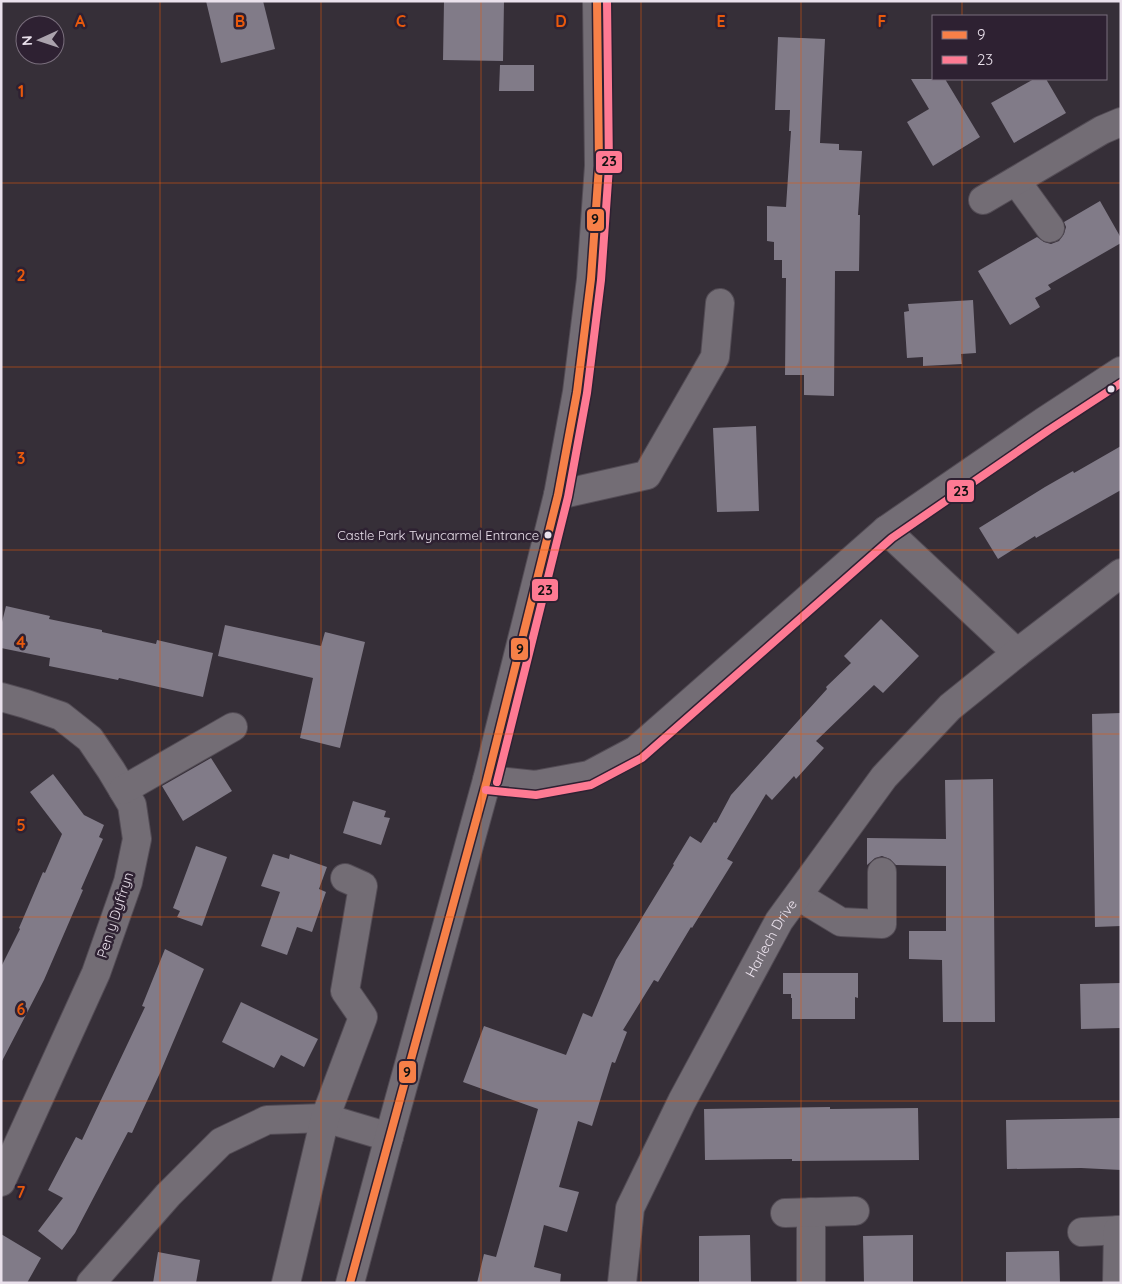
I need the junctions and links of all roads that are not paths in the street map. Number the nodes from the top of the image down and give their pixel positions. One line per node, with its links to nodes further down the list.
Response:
1 (597, 1): 8 (street)
2 (1121, 122): 3 (street)
3 (1016, 181): 4 (street); 5 (street)
4 (983, 200)
5 (1050, 228)
6 (720, 303): 8 (street)
7 (1121, 371): 9 (street)
8 (558, 495): 14 (street)
9 (886, 530): 11 (street); 14 (street)
10 (1121, 573): 11 (street, Harlech Drive)
11 (1016, 653): 18 (street, Harlech Drive)
12 (1, 698): 15 (street, Pen y Dyffryn)
13 (233, 727): 15 (street)
14 (487, 780): 20 (street)
15 (123, 790): 21 (street, Pen y Dyffryn)
16 (882, 872): 18 (street)
17 (345, 878): 19 (street)
18 (798, 896): 28 (street, Harlech Drive)
19 (325, 1118): 20 (street); 25 (street); 26 (street)
20 (389, 1137): 27 (street)
21 (1, 1182)
22 (855, 1211): 29 (street)
23 (1119, 1230): 24 (street); 30 (street)
24 (1082, 1232)
25 (91, 1283)
26 (286, 1283)
27 (350, 1283)
28 (622, 1283)
29 (811, 1283)
30 (1117, 1283)

